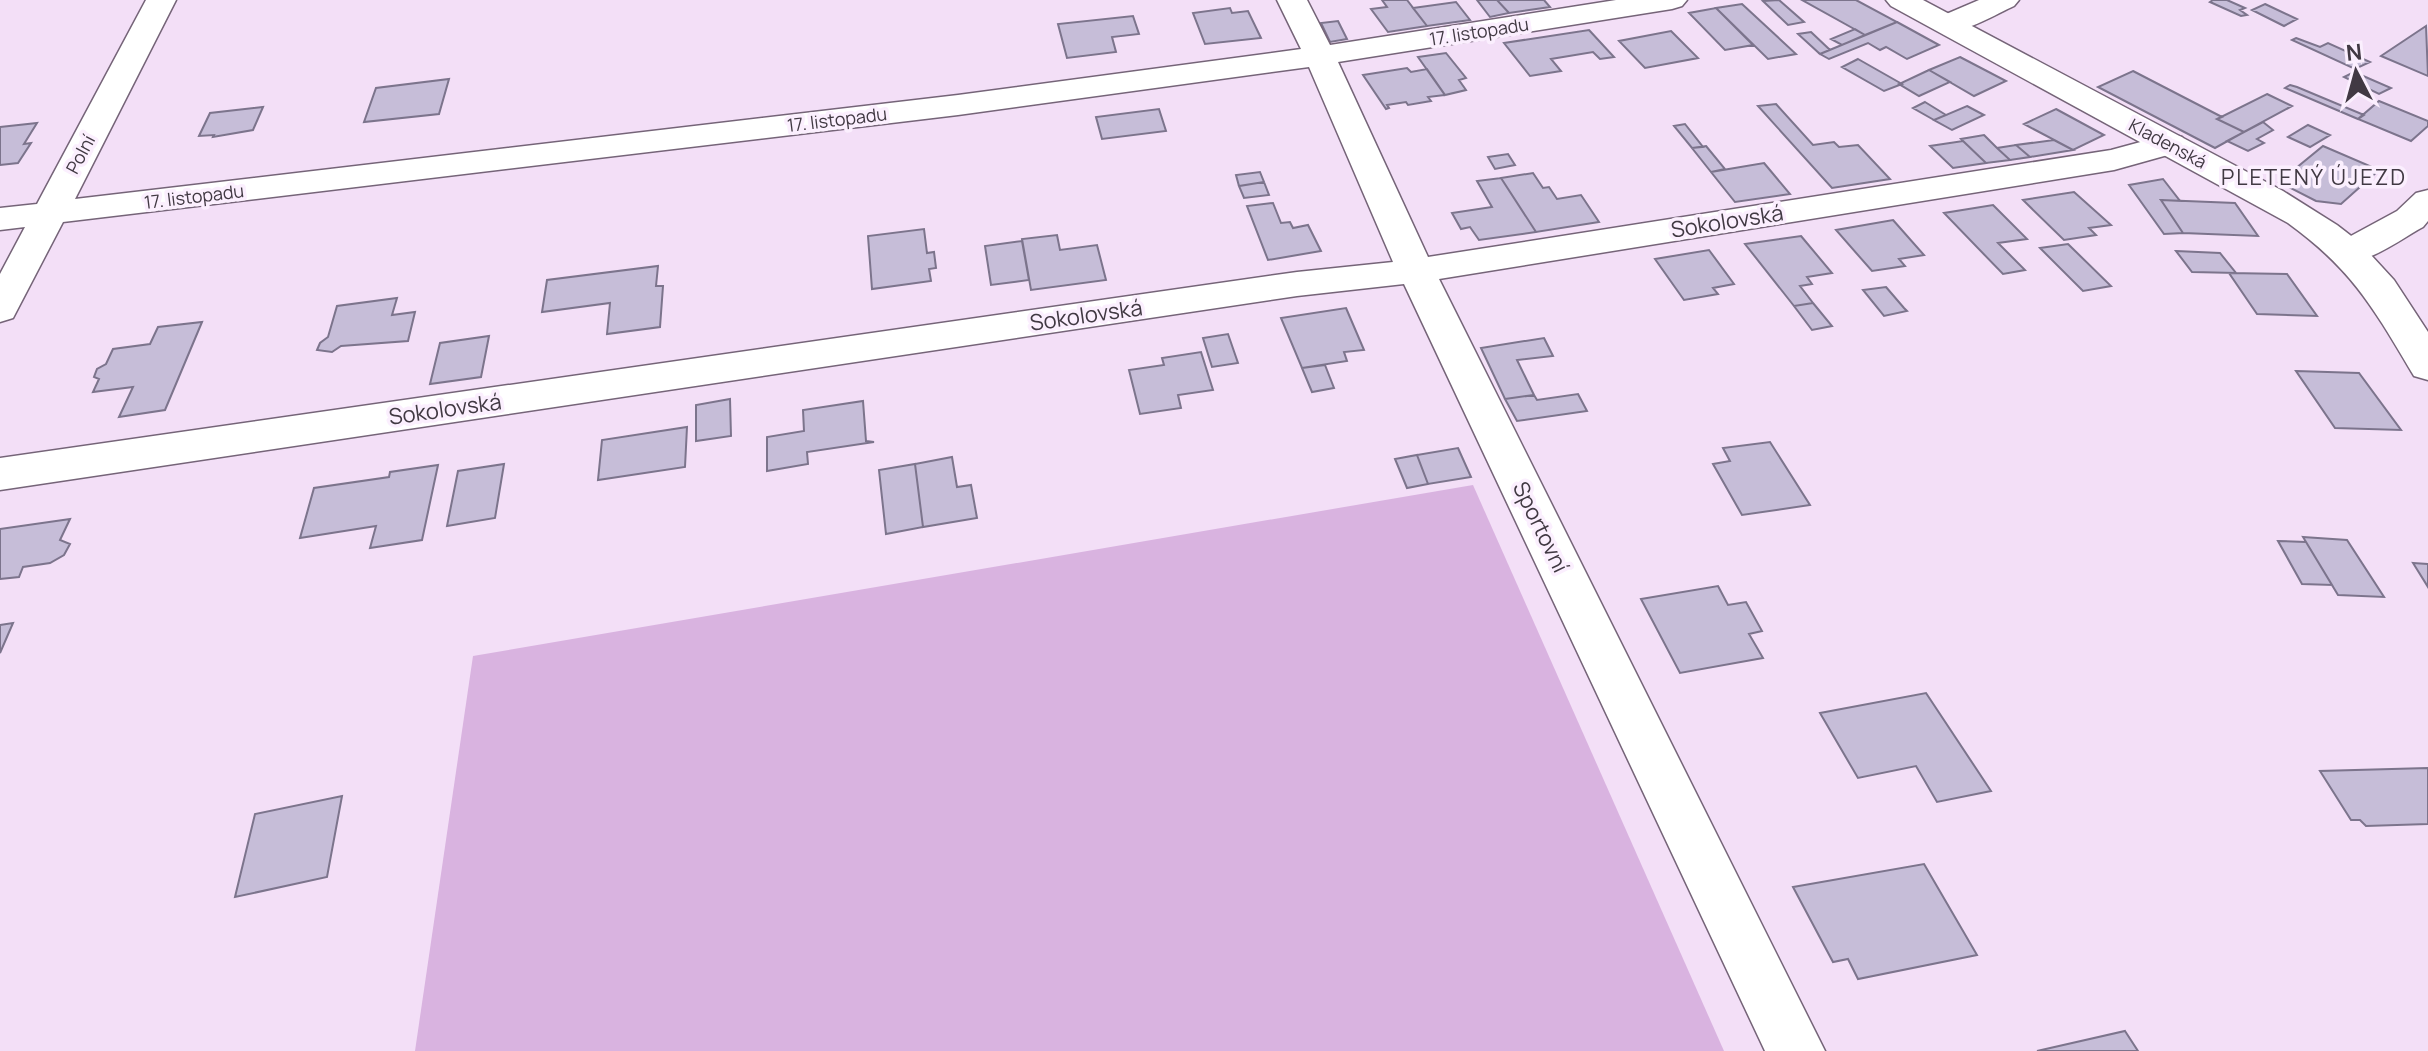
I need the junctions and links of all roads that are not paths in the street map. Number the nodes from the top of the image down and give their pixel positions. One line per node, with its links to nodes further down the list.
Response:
1 (161, 0): 9 (street, Polní)
2 (1292, 0): 7 (street, Sportovní)
3 (1672, 0): 7 (street, 17. listopadu)
4 (1901, 0): 6 (street, Kladenská)
5 (2004, 0): 6 (street)
6 (1948, 24): 8 (street, Kladenská)
7 (1320, 56): 9 (street, 17. listopadu); 13 (street, Sportovní)
8 (2170, 144): 12 (street, Kladenská); 13 (street, Sokolovská)
9 (48, 214): 11 (street, 17. listopadu); 14 (street, Polní)
10 (2422, 214): 12 (street)
11 (0, 219)
12 (2349, 252): 15 (street, Kladenská)
13 (1416, 271): 16 (street, Sokolovská); 17 (street, Sportovní)
14 (0, 309)
15 (2428, 366)
16 (0, 474)
17 (1796, 1051)

